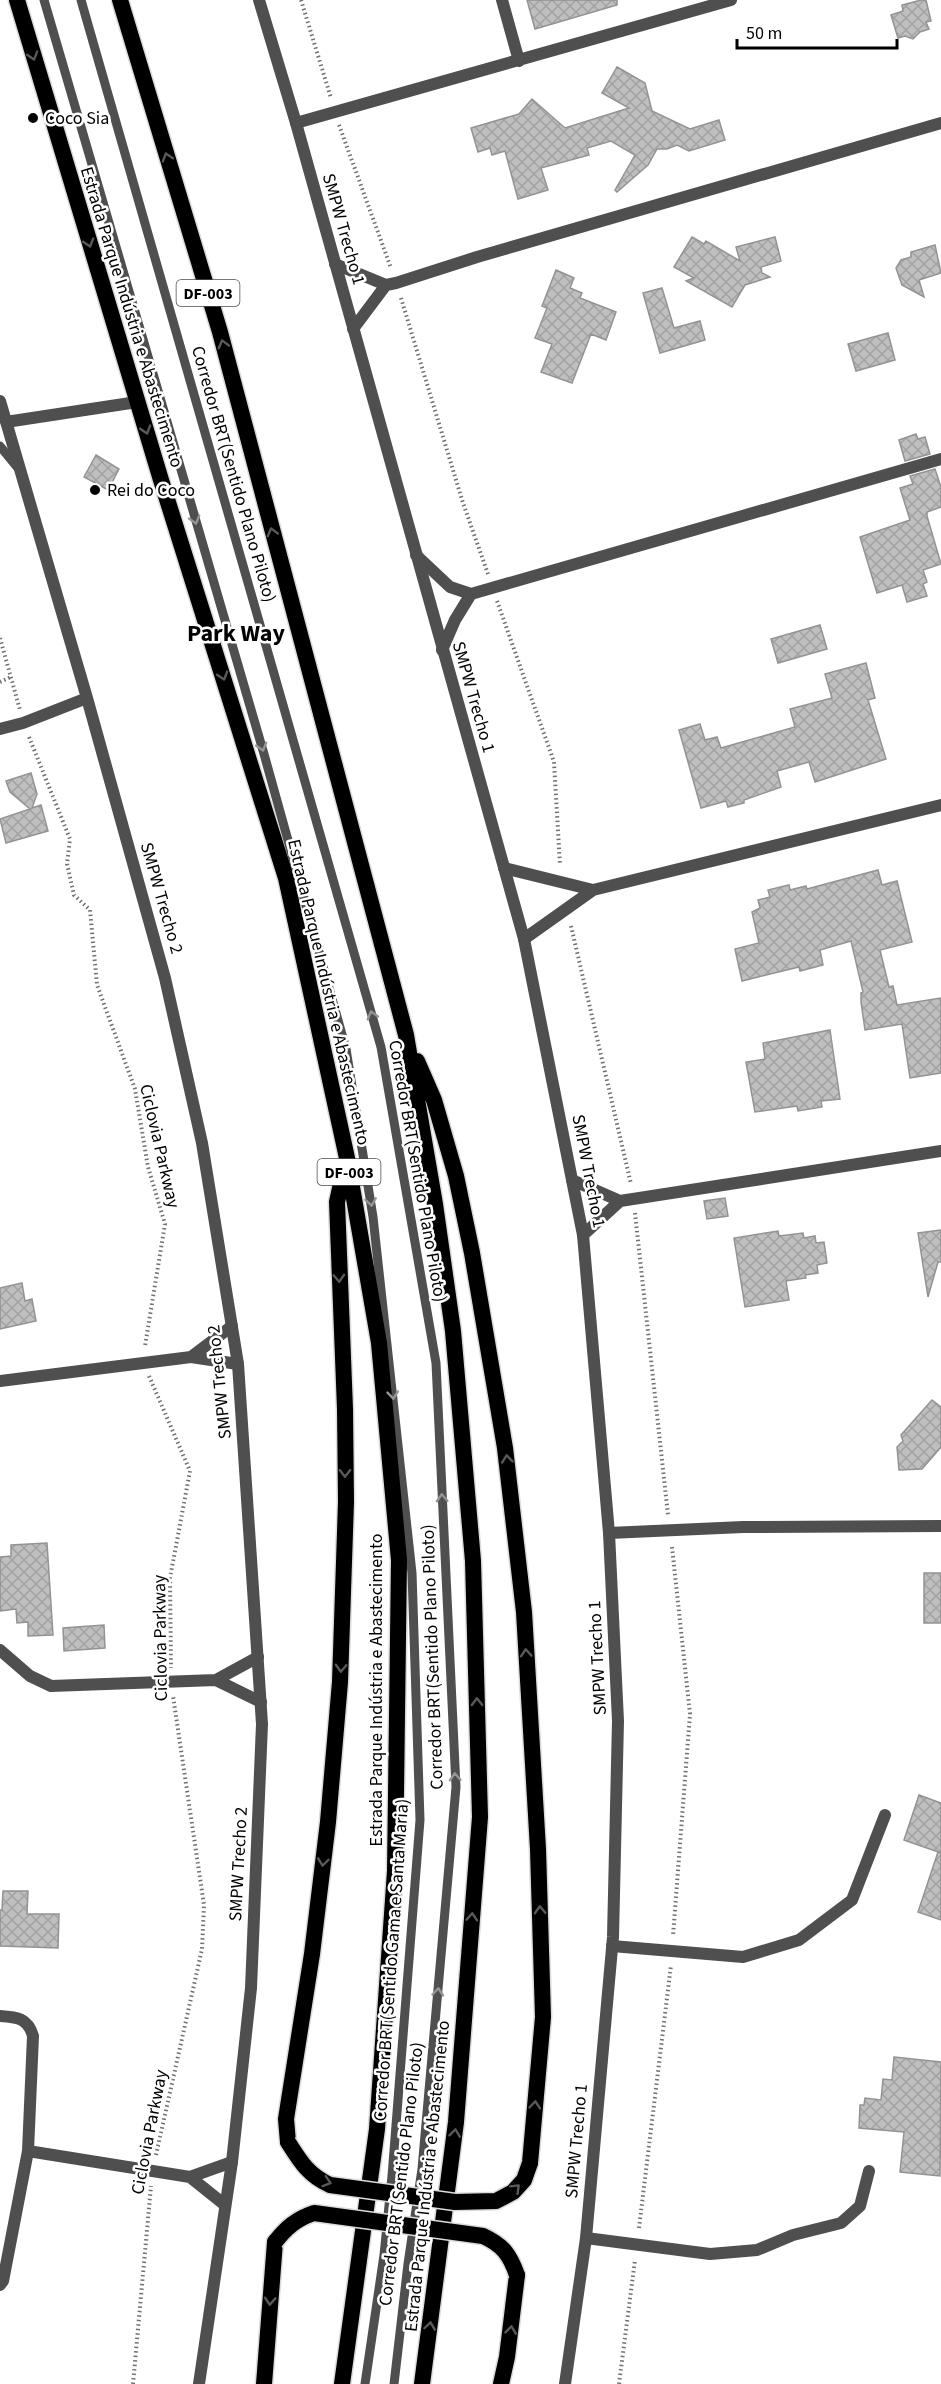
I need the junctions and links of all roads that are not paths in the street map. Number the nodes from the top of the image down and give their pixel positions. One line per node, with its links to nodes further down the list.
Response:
1 (17, 0): 15 (highway, Estrada Parque Indústria e Abastecimento / DF-003, one-way to 15)
2 (44, 0): 59 (lane, Corredor BRT(Sentido Gama e Santa Maria), one-way to 59)
3 (81, 0): 60 (lane, Corredor BRT(Sentido Plano Piloto), one-way to 3)
4 (120, 0): 29 (highway, Estrada Parque Indústria e Abastecimento / DF-003, one-way to 4)
5 (259, 0): 9 (street, SMPW Trecho 1)
6 (502, 0): 8 (street)
7 (731, 0): 8 (street)
8 (519, 61): 9 (street)
9 (296, 123): 11 (street, SMPW Trecho 1)
10 (941, 123): 12 (street)
11 (335, 264): 12 (street); 13 (street, SMPW Trecho 1)
12 (386, 285): 13 (street)
13 (353, 329): 20 (street, SMPW Trecho 1)
14 (0, 401): 16 (street, SMPW Trecho 2)
15 (137, 402): 16 (street); 31 (highway, Estrada Parque Indústria e Abastecimento / DF-003, one-way to 31)
16 (6, 422): 19 (street, SMPW Trecho 2)
17 (0, 446): 19 (lane)
18 (941, 459): 21 (street)
19 (21, 472): 23 (street, SMPW Trecho 2)
20 (416, 555): 21 (street); 22 (street, SMPW Trecho 1)
21 (471, 594): 22 (street)
22 (442, 650): 26 (street, SMPW Trecho 1)
23 (87, 698): 24 (street); 35 (street, SMPW Trecho 2)
24 (0, 729)
25 (941, 805): 27 (street)
26 (504, 868): 27 (street); 28 (street, SMPW Trecho 1)
27 (593, 890): 28 (street)
28 (524, 939): 32 (street, SMPW Trecho 1)
29 (406, 1035): 31 (highway, one-way to 29, bridge); 61 (highway, Estrada Parque Indústria e Abastecimento / DF-003, one-way to 29)
30 (941, 1150): 33 (street)
31 (347, 1158): 58 (highway, Estrada Parque Indústria e Abastecimento / DF-003)
32 (572, 1180): 33 (street); 34 (street, SMPW Trecho 1)
33 (620, 1200): 34 (street)
34 (583, 1235): 41 (street, SMPW Trecho 1)
35 (232, 1326): 36 (street); 37 (street, SMPW Trecho 2)
36 (191, 1357): 37 (street); 38 (street)
37 (238, 1364): 43 (street, SMPW Trecho 2)
38 (0, 1381)
39 (941, 1516): 40 (street)
40 (941, 1527): 41 (street)
41 (609, 1533): 47 (street, SMPW Trecho 1)
42 (0, 1650): 44 (street)
43 (258, 1657): 44 (street); 45 (street, SMPW Trecho 2)
44 (216, 1680): 45 (street)
45 (261, 1702): 50 (street, SMPW Trecho 2)
46 (885, 1815): 47 (street)
47 (612, 1946): 54 (street, SMPW Trecho 1)
48 (0, 2016): 49 (street)
49 (28, 2151): 52 (street); 55 (street)
50 (232, 2162): 52 (street); 53 (street, SMPW Trecho 2)
51 (869, 2171): 54 (street)
52 (190, 2176): 53 (street)
53 (225, 2205): 56 (street, SMPW Trecho 2)
54 (586, 2238): 63 (street, SMPW Trecho 1)
55 (0, 2285)
56 (199, 2384)
57 (264, 2384): 62 (highway, one-way to 57, bridge)
58 (342, 2384)
59 (365, 2384)
60 (393, 2384)
61 (422, 2384)
62 (501, 2384)
63 (565, 2384)

